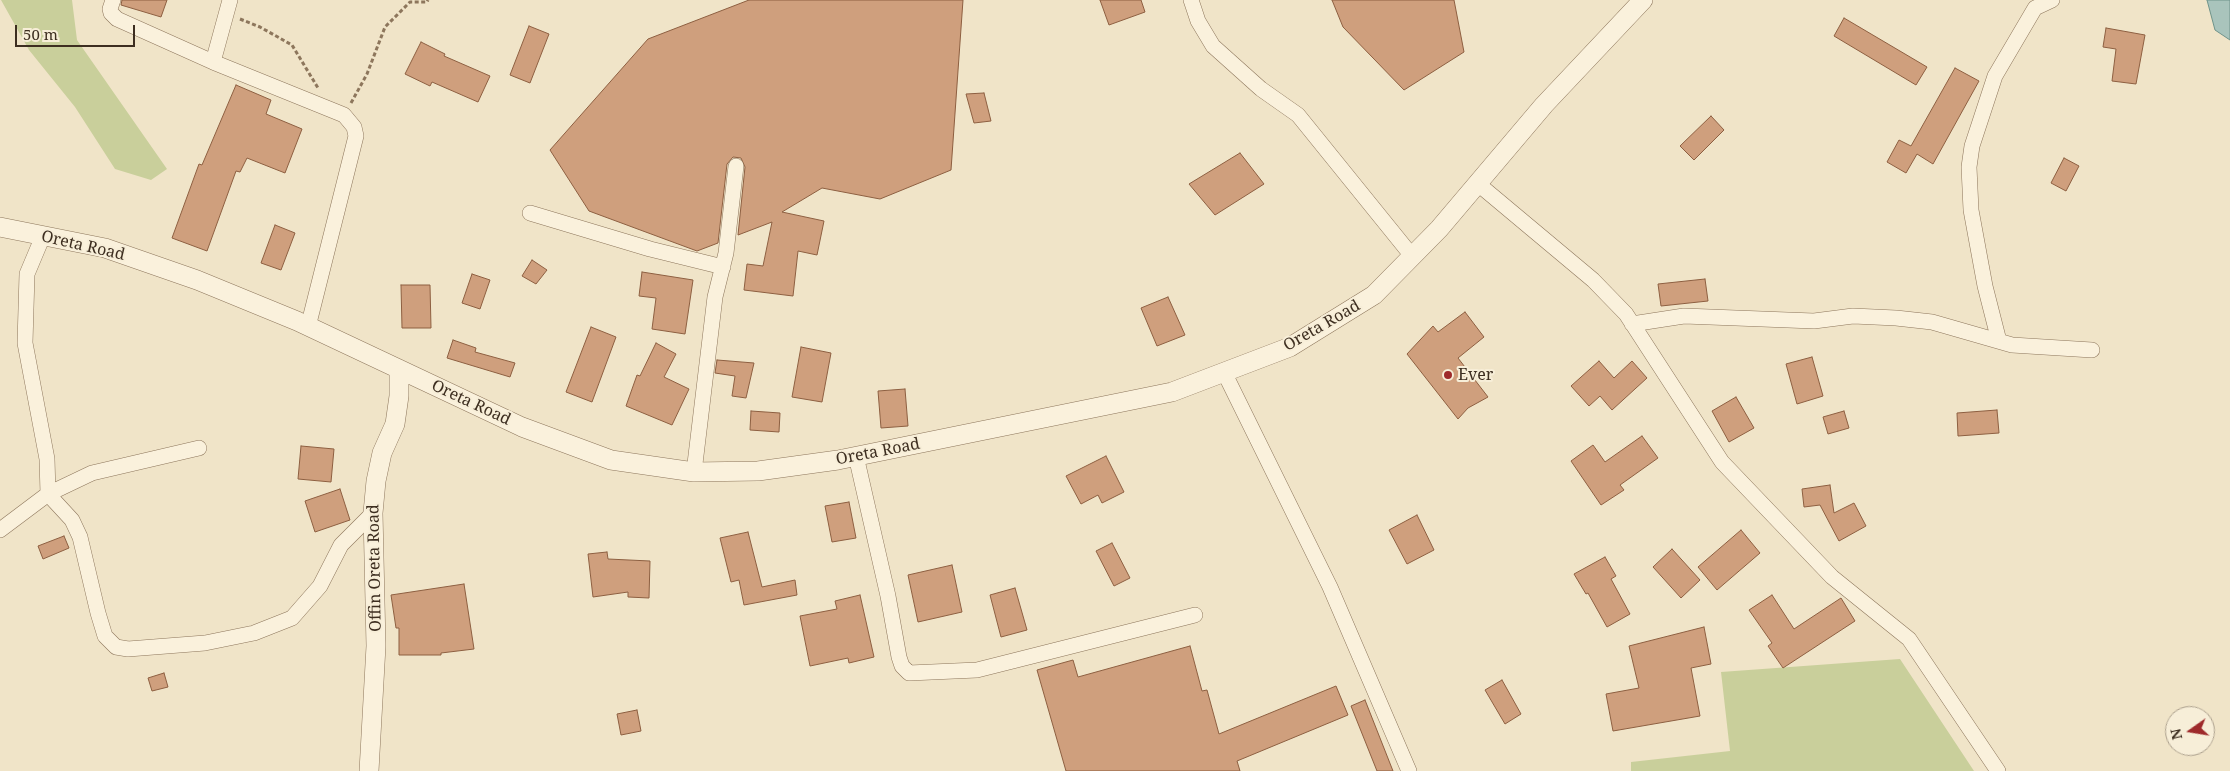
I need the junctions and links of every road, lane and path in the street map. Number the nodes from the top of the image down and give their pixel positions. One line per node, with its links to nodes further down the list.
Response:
1 (113, 0): 7 (street)
2 (428, 0): 9 (path)
3 (1191, 0): 15 (street)
4 (1644, 0): 11 (street, Oreta Road)
5 (2052, 0): 19 (street)
6 (228, 7): 7 (street); 8 (path)
7 (212, 62): 8 (street)
8 (328, 109): 9 (street)
9 (344, 115): 18 (street)
10 (736, 166): 16 (street)
11 (1478, 183): 15 (street, Oreta Road); 17 (street)
12 (530, 213): 16 (street)
13 (0, 227): 14 (street, Oreta Road)
14 (42, 236): 18 (street, Oreta Road); 26 (street)
15 (1412, 256): 22 (street, Oreta Road)
16 (723, 268): 25 (street)
17 (1632, 324): 19 (street); 32 (street)
18 (308, 326): 21 (street, Oreta Road)
19 (1999, 342): 20 (street)
20 (2092, 350)
21 (399, 369): 25 (street, Oreta Road); 27 (street, Offin Oreta Road)
22 (1224, 372): 24 (street, Oreta Road); 31 (street)
23 (199, 448): 26 (street)
24 (856, 456): 25 (street, Oreta Road); 29 (street)
25 (694, 472)
26 (48, 494): 27 (street); 28 (street)
27 (373, 513): 30 (street, Offin Oreta Road)
28 (0, 530)
29 (1195, 615)
30 (368, 771)
31 (1409, 771)
32 (1998, 771)

